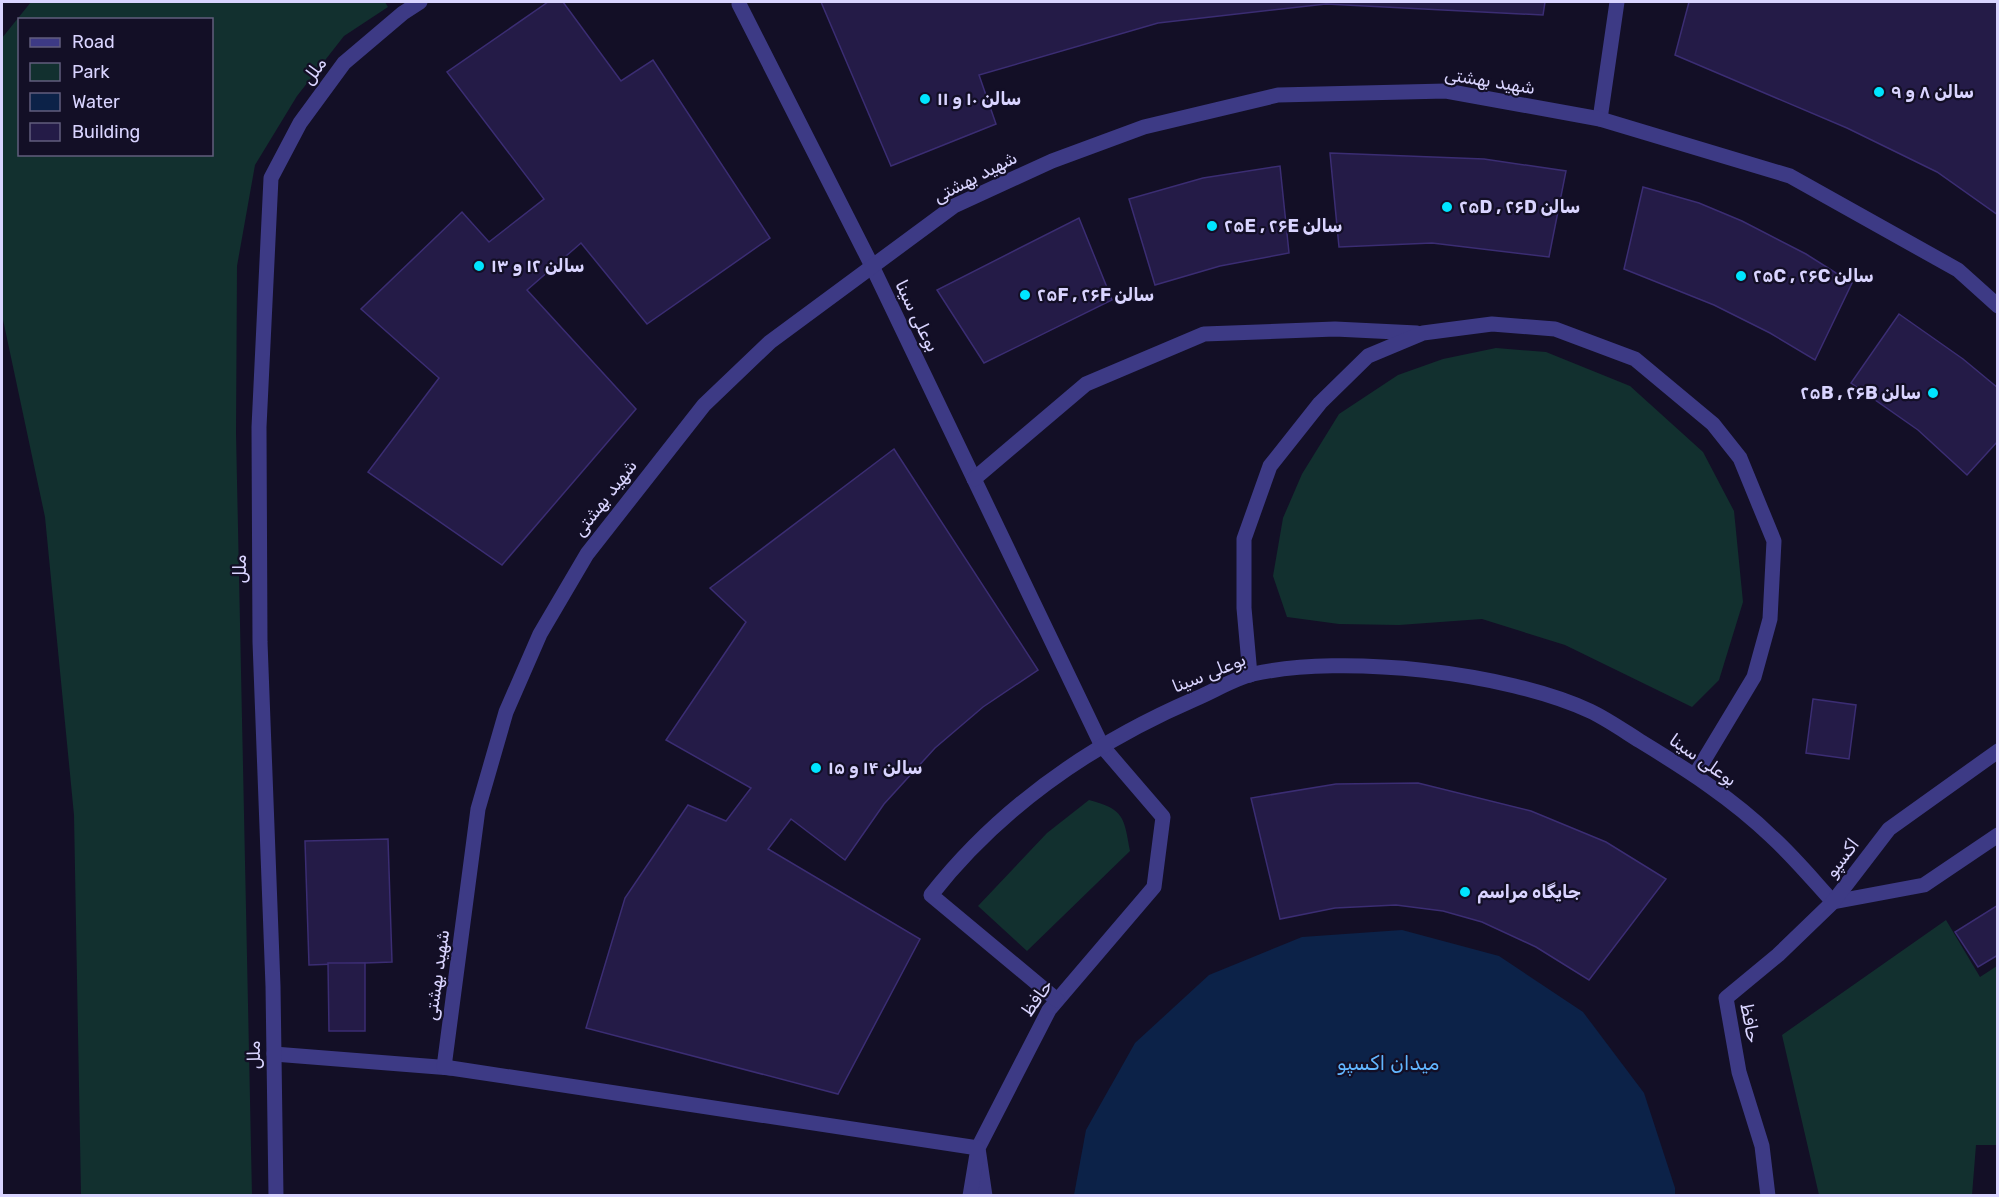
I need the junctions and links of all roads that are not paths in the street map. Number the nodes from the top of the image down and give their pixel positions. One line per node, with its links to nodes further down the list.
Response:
1 (420, 2): 16 (lane, ملل)
2 (1617, 2): 4 (lane)
3 (739, 4): 5 (lane, بوعلی سینا)
4 (1600, 119): 5 (lane, شهید بهشتی); 6 (lane, شهید بهشتی)
5 (872, 266): 8 (lane, بوعلی سینا); 17 (lane, شهید بهشتی)
6 (1998, 306)
7 (1423, 333): 8 (lane); 9 (lane); 12 (lane)
8 (974, 479): 10 (lane, بوعلی سینا)
9 (1250, 675): 10 (lane, بوعلی سینا); 12 (lane, بوعلی سینا)
10 (1102, 746): 15 (lane, حافظ); 15 (lane)
11 (1998, 751): 14 (lane, اکسپو)
12 (1695, 775): 14 (lane, بوعلی سینا)
13 (1998, 835): 14 (lane, اکسپو)
14 (1833, 902): 22 (lane, حافظ)
15 (1058, 1000): 18 (lane, حافظ)
16 (274, 1054): 17 (lane); 19 (lane, ملل)
17 (448, 1068): 18 (lane)
18 (978, 1148): 20 (lane, حافظ); 21 (lane)
19 (276, 1196)
20 (970, 1196)
21 (985, 1196)
22 (1768, 1196)

